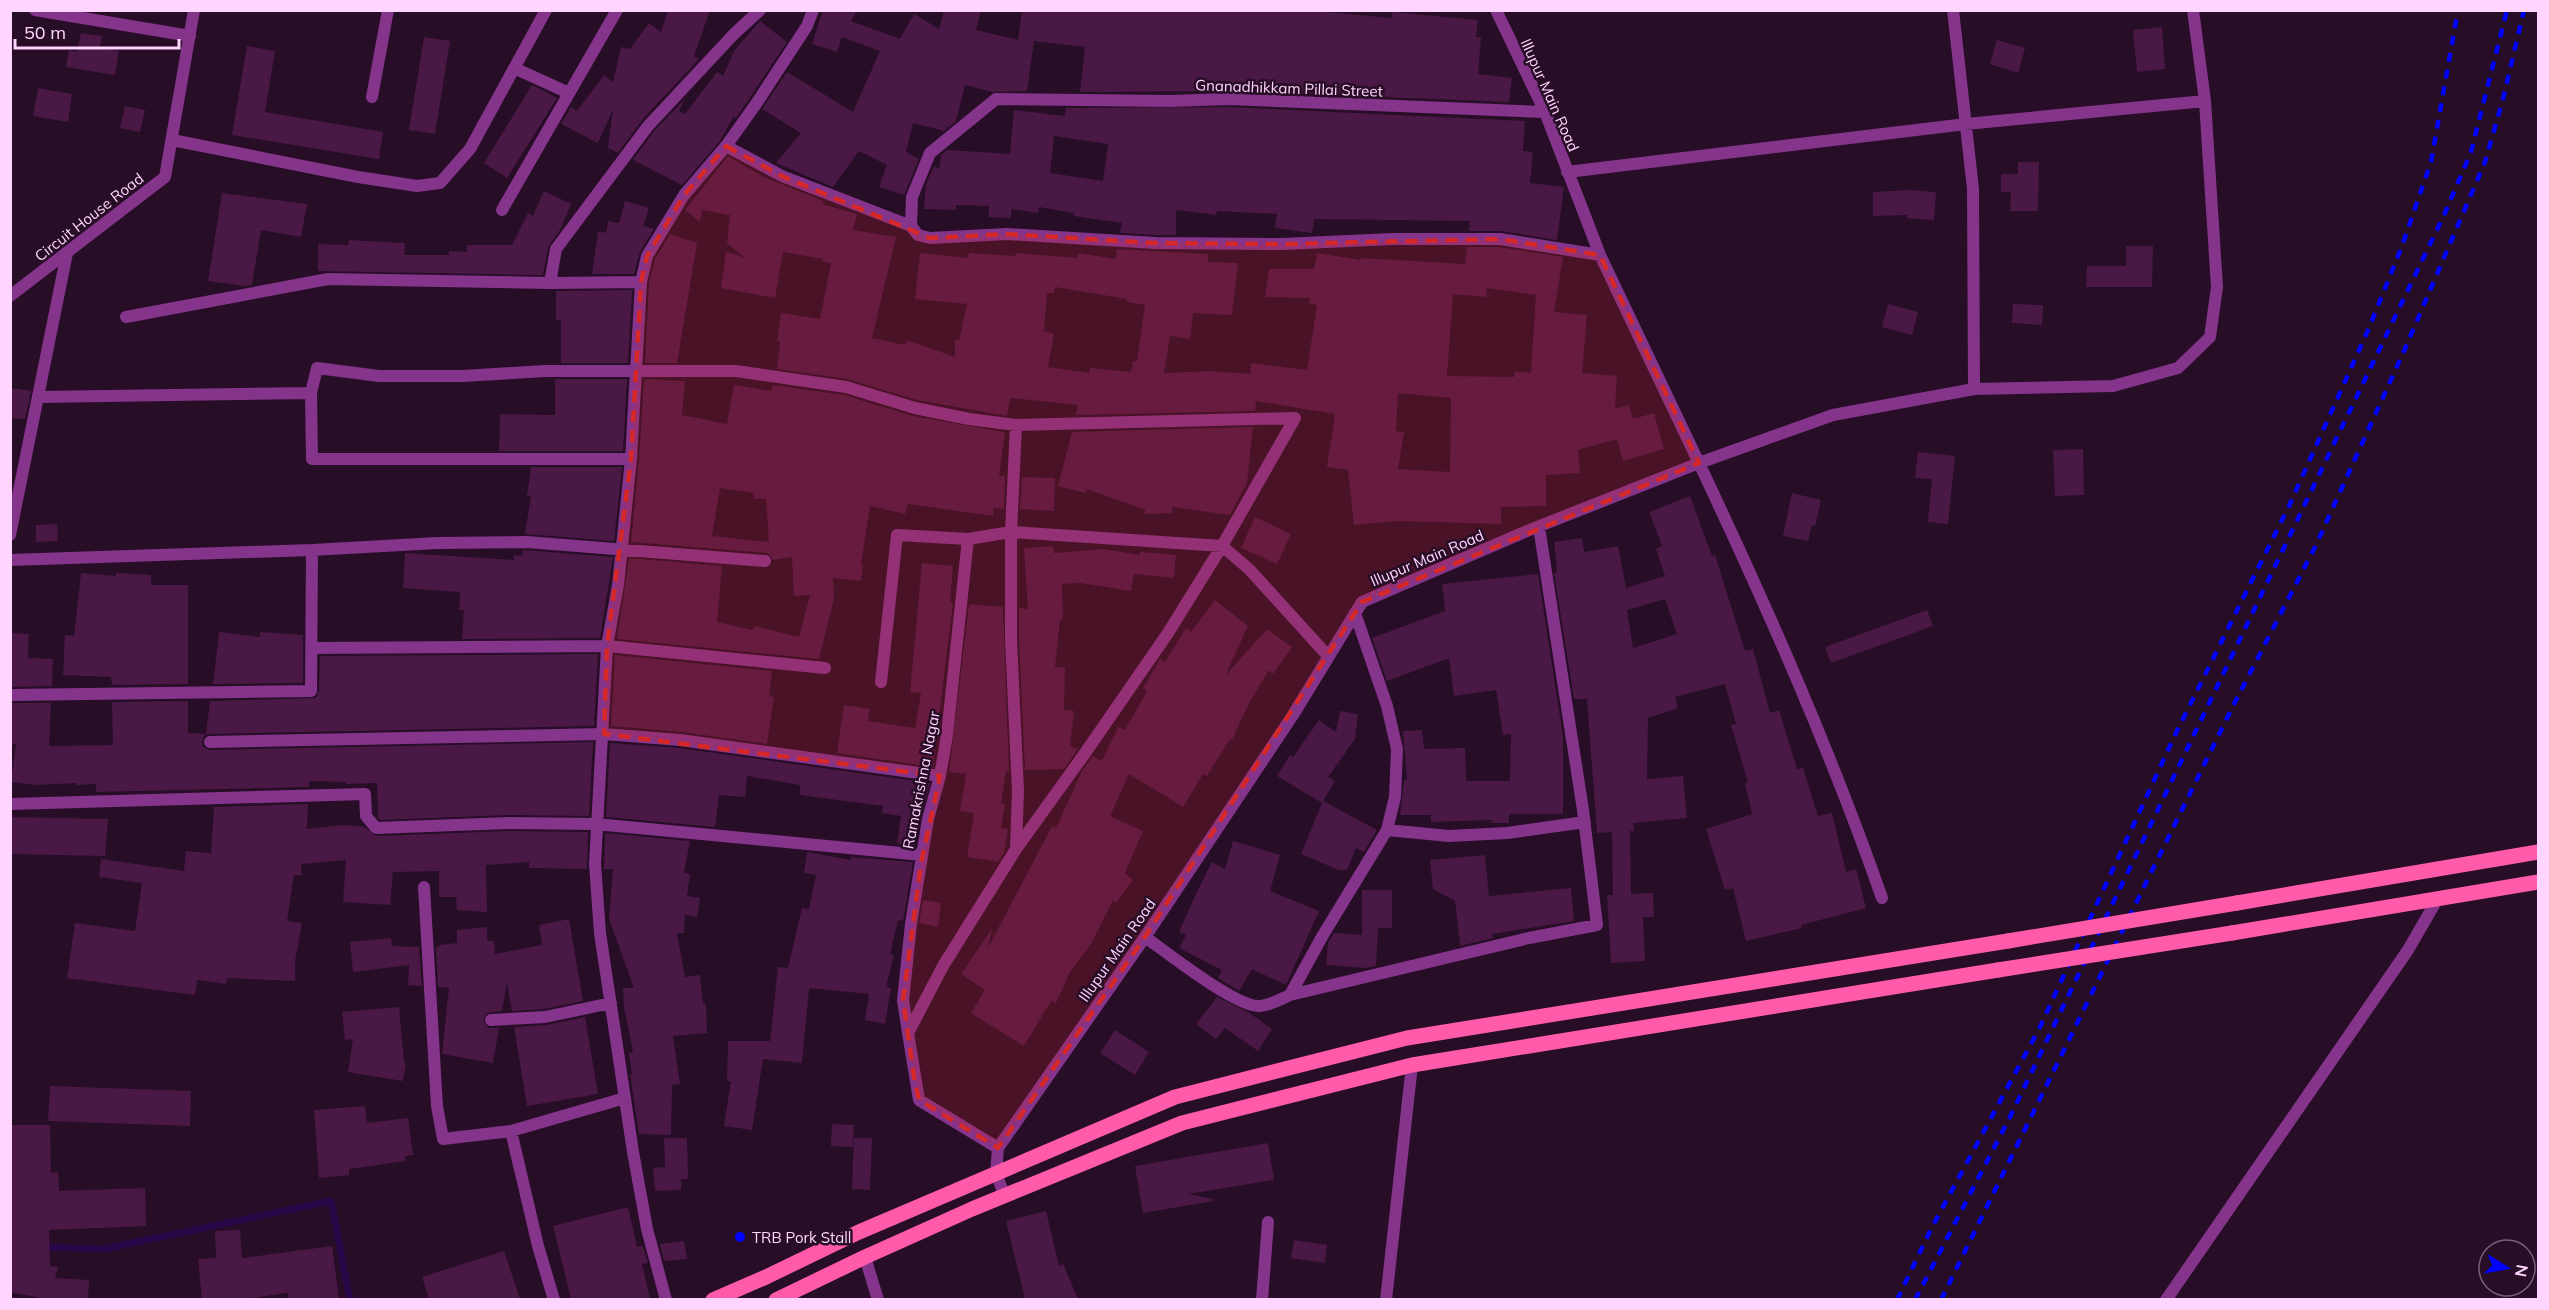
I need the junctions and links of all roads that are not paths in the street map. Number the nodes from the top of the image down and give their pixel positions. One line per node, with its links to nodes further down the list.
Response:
1 (35, 10): 11 (street)
2 (194, 10): 11 (street, Circuit House Road)
3 (388, 10): 14 (street)
4 (546, 10): 12 (street)
5 (616, 10): 13 (street)
6 (760, 10): 26 (street)
7 (813, 10): 19 (street)
8 (1496, 10): 16 (street, Illupur Main Road)
9 (1953, 10): 17 (street)
10 (2193, 10): 15 (street)
11 (190, 36): 18 (street, Circuit House Road)
12 (514, 68): 13 (street); 18 (street)
13 (569, 93): 21 (street)
14 (372, 97)
15 (2205, 101): 17 (street); 30 (street)
16 (1545, 112): 20 (street, Illupur Main Road); 22 (street, Gnanadhikkam Pillai Street)
17 (1966, 124): 20 (street); 30 (street)
18 (172, 141): 23 (street, Circuit House Road)
19 (726, 146): 22 (street); 25 (street)
20 (1567, 172): 24 (street, Illupur Main Road)
21 (502, 210)
22 (910, 226): 24 (street)
23 (67, 253): 27 (street, Circuit House Road); 32 (street)
24 (1600, 255): 35 (street, Illupur Main Road)
25 (641, 282): 26 (street); 29 (street)
26 (550, 284): 28 (street)
27 (10, 296)
28 (126, 317)
29 (636, 372): 31 (street); 33 (street); 34 (street)
30 (1974, 389): 35 (street)
31 (311, 393): 32 (street); 34 (street)
32 (39, 397): 38 (street)
33 (1016, 425): 37 (street); 40 (street)
34 (631, 459): 42 (street)
35 (1699, 463): 36 (street, Illupur Main Road); 64 (street)
36 (1539, 527): 45 (street, Illupur Main Road); 56 (street)
37 (1011, 532): 39 (street); 40 (street); 59 (street)
38 (10, 535)
39 (968, 539): 50 (street); 54 (street, Ramakrishna Nagar)
40 (1222, 546): 48 (street); 59 (street)
41 (312, 550): 42 (street); 43 (street); 47 (street)
42 (622, 551): 44 (street); 46 (street)
43 (10, 560)
44 (765, 561)
45 (1355, 613): 48 (street, Illupur Main Road); 58 (street)
46 (607, 646): 47 (street); 49 (street); 52 (street)
47 (312, 648): 51 (street)
48 (1328, 656): 66 (street, Illupur Main Road)
49 (825, 668)
50 (881, 682)
51 (10, 695)
52 (604, 734): 53 (street); 54 (street); 57 (street)
53 (210, 742)
54 (940, 776): 61 (street, Ramakrishna Nagar)
55 (10, 804): 57 (street)
56 (1585, 822): 58 (street); 67 (street)
57 (596, 824): 61 (street); 68 (street)
58 (1387, 830): 67 (street)
59 (1016, 849): 70 (street)
60 (2531, 853): 75 (main road, bridge)
61 (922, 855): 70 (street, Ramakrishna Nagar)
62 (2538, 882): 65 (main road)
63 (424, 887): 73 (street)
64 (1882, 898)
65 (2438, 898): 71 (main road, bridge); 86 (street)
66 (1145, 937): 67 (street); 74 (street, Illupur Main Road)
67 (1290, 995)
68 (611, 1003): 69 (street); 72 (street)
69 (491, 1020)
70 (908, 1033): 74 (street, Ramakrishna Nagar)
71 (1412, 1065): 76 (main road); 85 (street)
72 (625, 1098): 73 (street); 80 (street)
73 (510, 1131): 79 (street)
74 (998, 1148): 75 (street)
75 (996, 1174): 76 (street); 81 (main road)
76 (1005, 1196): 78 (main road)
77 (1268, 1222): 84 (street)
78 (864, 1257): 82 (main road); 83 (street)
79 (554, 1299)
80 (666, 1299)
81 (713, 1299)
82 (776, 1299)
83 (878, 1299)
84 (1262, 1299)
85 (1386, 1299)
86 (2166, 1299)

